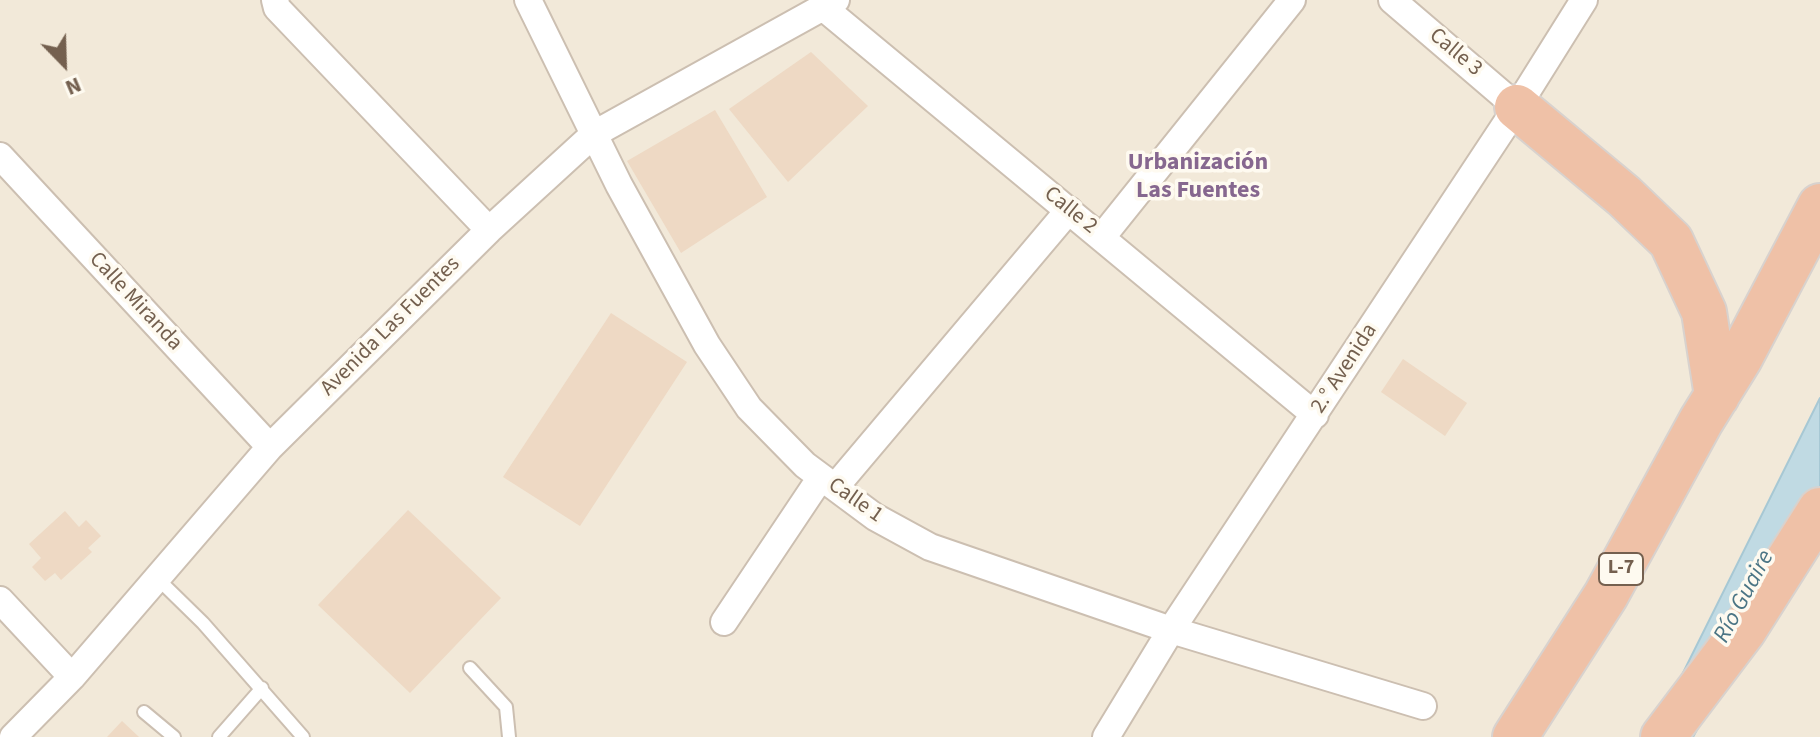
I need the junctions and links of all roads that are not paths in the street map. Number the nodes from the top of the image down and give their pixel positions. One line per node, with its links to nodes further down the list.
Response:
1 (275, 0): 12 (street)
2 (528, 0): 8 (street, Calle 1)
3 (1292, 0): 13 (street)
4 (1392, 0): 7 (street, Calle 3)
5 (1584, 0): 7 (street, 2.° Avenida)
6 (830, 4): 8 (street, Avenida Las Fuentes); 11 (street, Calle 2)
7 (1517, 107): 14 (highway); 15 (street, 2.° Avenida)
8 (594, 134): 12 (street, Avenida Las Fuentes); 17 (street, Calle 1)
9 (0, 156): 16 (street, Calle Miranda)
10 (1820, 206): 14 (highway, L-7)
11 (1069, 210): 13 (street, Calle 2); 17 (street)
12 (489, 230): 16 (street, Avenida Las Fuentes)
13 (1102, 237): 15 (street, Calle 2)
14 (1717, 396): 34 (highway, L-7)
15 (1315, 415): 22 (street, 2.° Avenida)
16 (270, 447): 19 (street, Avenida Las Fuentes)
17 (828, 482): 21 (street); 22 (street, Calle 1)
18 (1820, 510): 35 (highway)
19 (157, 578): 24 (street, Avenida Las Fuentes); 25 (lane)
20 (0, 600): 24 (street)
21 (724, 622)
22 (1171, 630): 26 (street, Calle 1); 33 (street, 2.° Avenida)
23 (470, 668): 32 (lane)
24 (72, 677): 28 (street, Avenida Las Fuentes)
25 (262, 688): 30 (lane); 31 (lane)
26 (1423, 706)
27 (144, 712): 29 (lane)
28 (13, 737)
29 (174, 737)
30 (219, 737)
31 (303, 737)
32 (509, 737)
33 (1106, 737)
34 (1515, 737)
35 (1663, 737)

